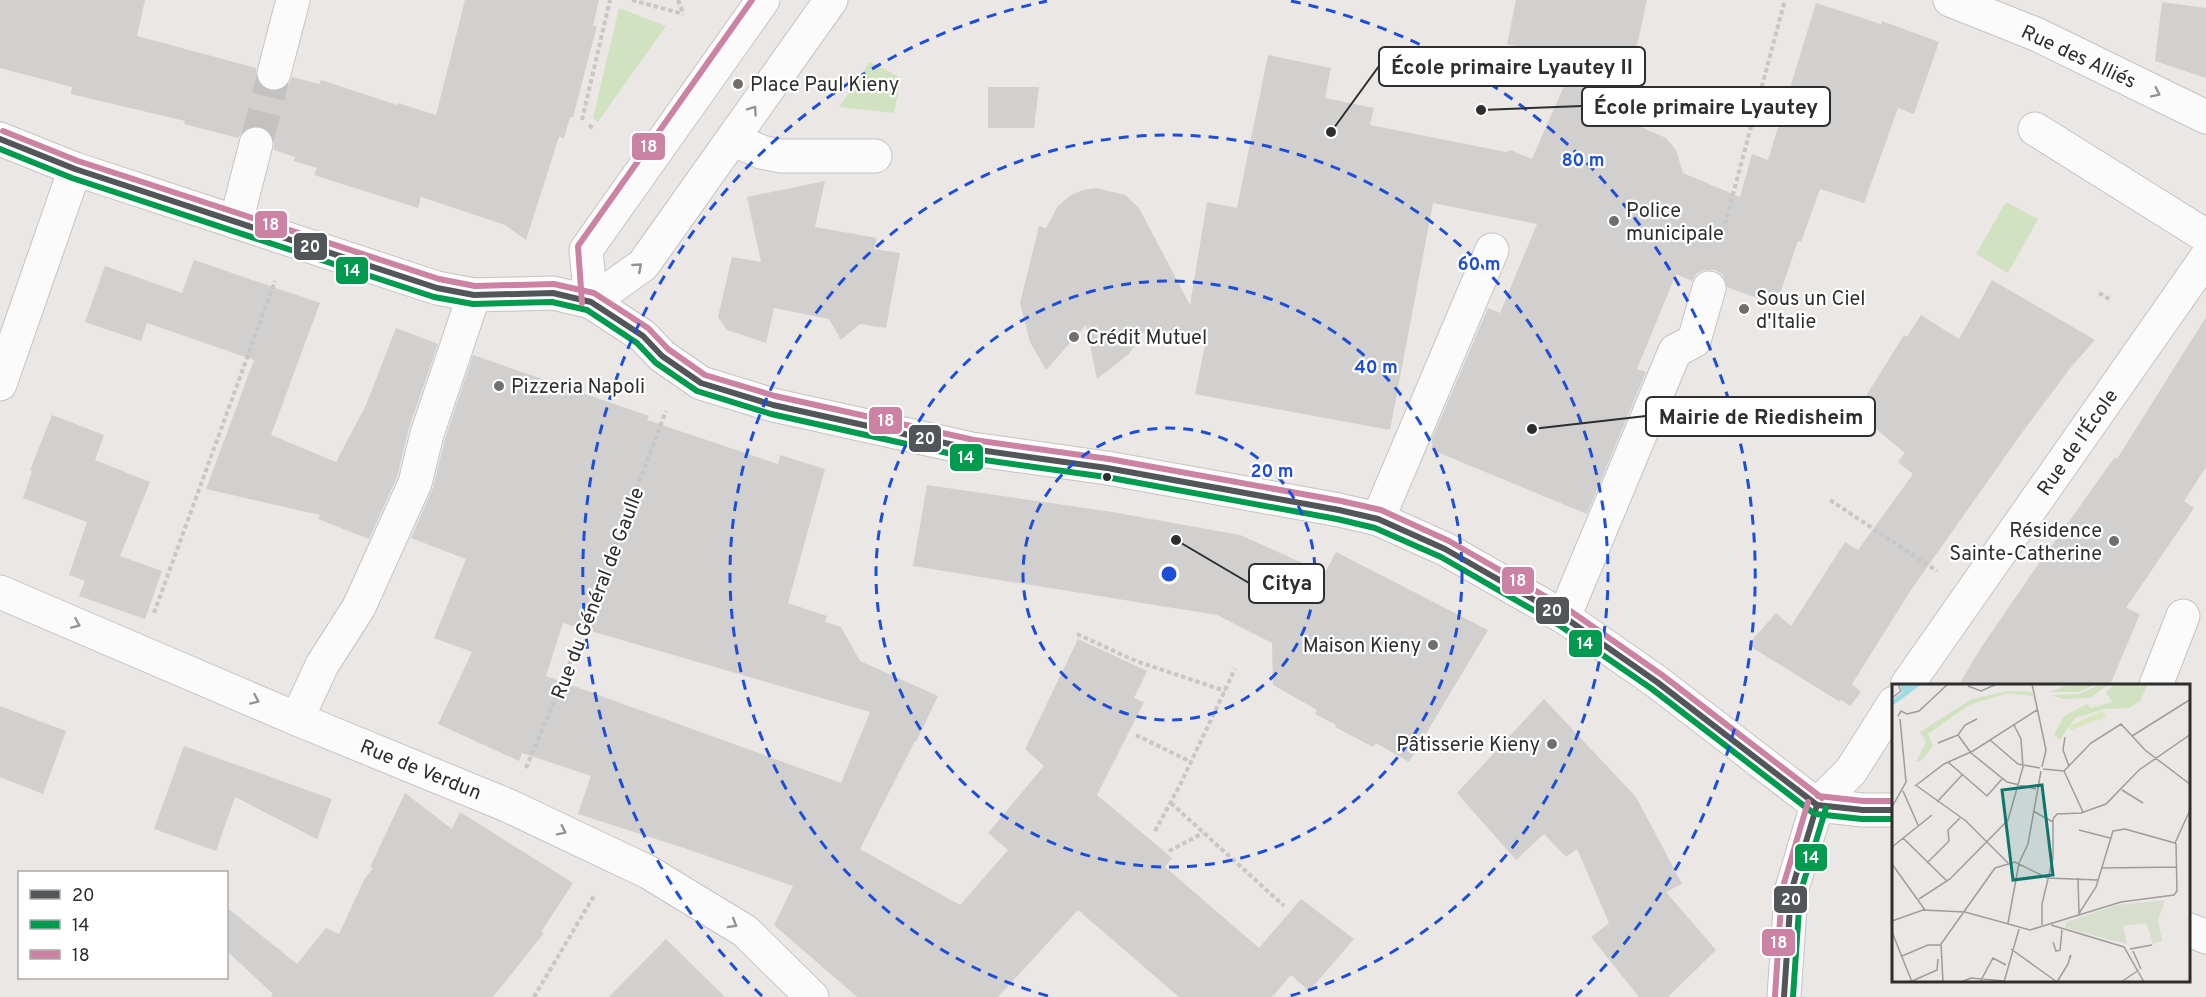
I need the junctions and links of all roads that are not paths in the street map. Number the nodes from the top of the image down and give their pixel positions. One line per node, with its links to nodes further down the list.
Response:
1 (293, 0): 5 (street)
2 (763, 0): 19 (street)
3 (831, 0): 9 (street, one-way to 3)
4 (1950, 0): 6 (street, Rue des Alliés, one-way to 6)
5 (274, 73)
6 (2206, 117)
7 (2035, 129): 14 (street)
8 (0, 139): 12 (street)
9 (733, 139): 11 (street); 19 (street, one-way to 9)
10 (256, 144): 13 (street)
11 (875, 156)
12 (75, 169): 13 (street); 20 (street)
13 (236, 222): 18 (street)
14 (2206, 236)
15 (1492, 250): 21 (street)
16 (2206, 258): 25 (street, Rue de l'École)
17 (1709, 288): 24 (street)
18 (474, 295): 19 (street); 28 (street)
19 (591, 302): 21 (street)
20 (0, 384)
21 (1378, 519): 24 (street)
22 (0, 592): 28 (street, Rue de Verdun, one-way to 28)
23 (2183, 615): 26 (street)
24 (1564, 617): 29 (street)
25 (1907, 684)
26 (2156, 684)
27 (1892, 706): 29 (street)
28 (297, 719): 33 (street, Rue de Verdun, one-way to 33)
29 (1817, 805): 30 (street); 34 (street)
30 (1892, 810)
31 (2191, 930): 32 (street)
32 (2206, 937)
33 (812, 997)
34 (1784, 997)

